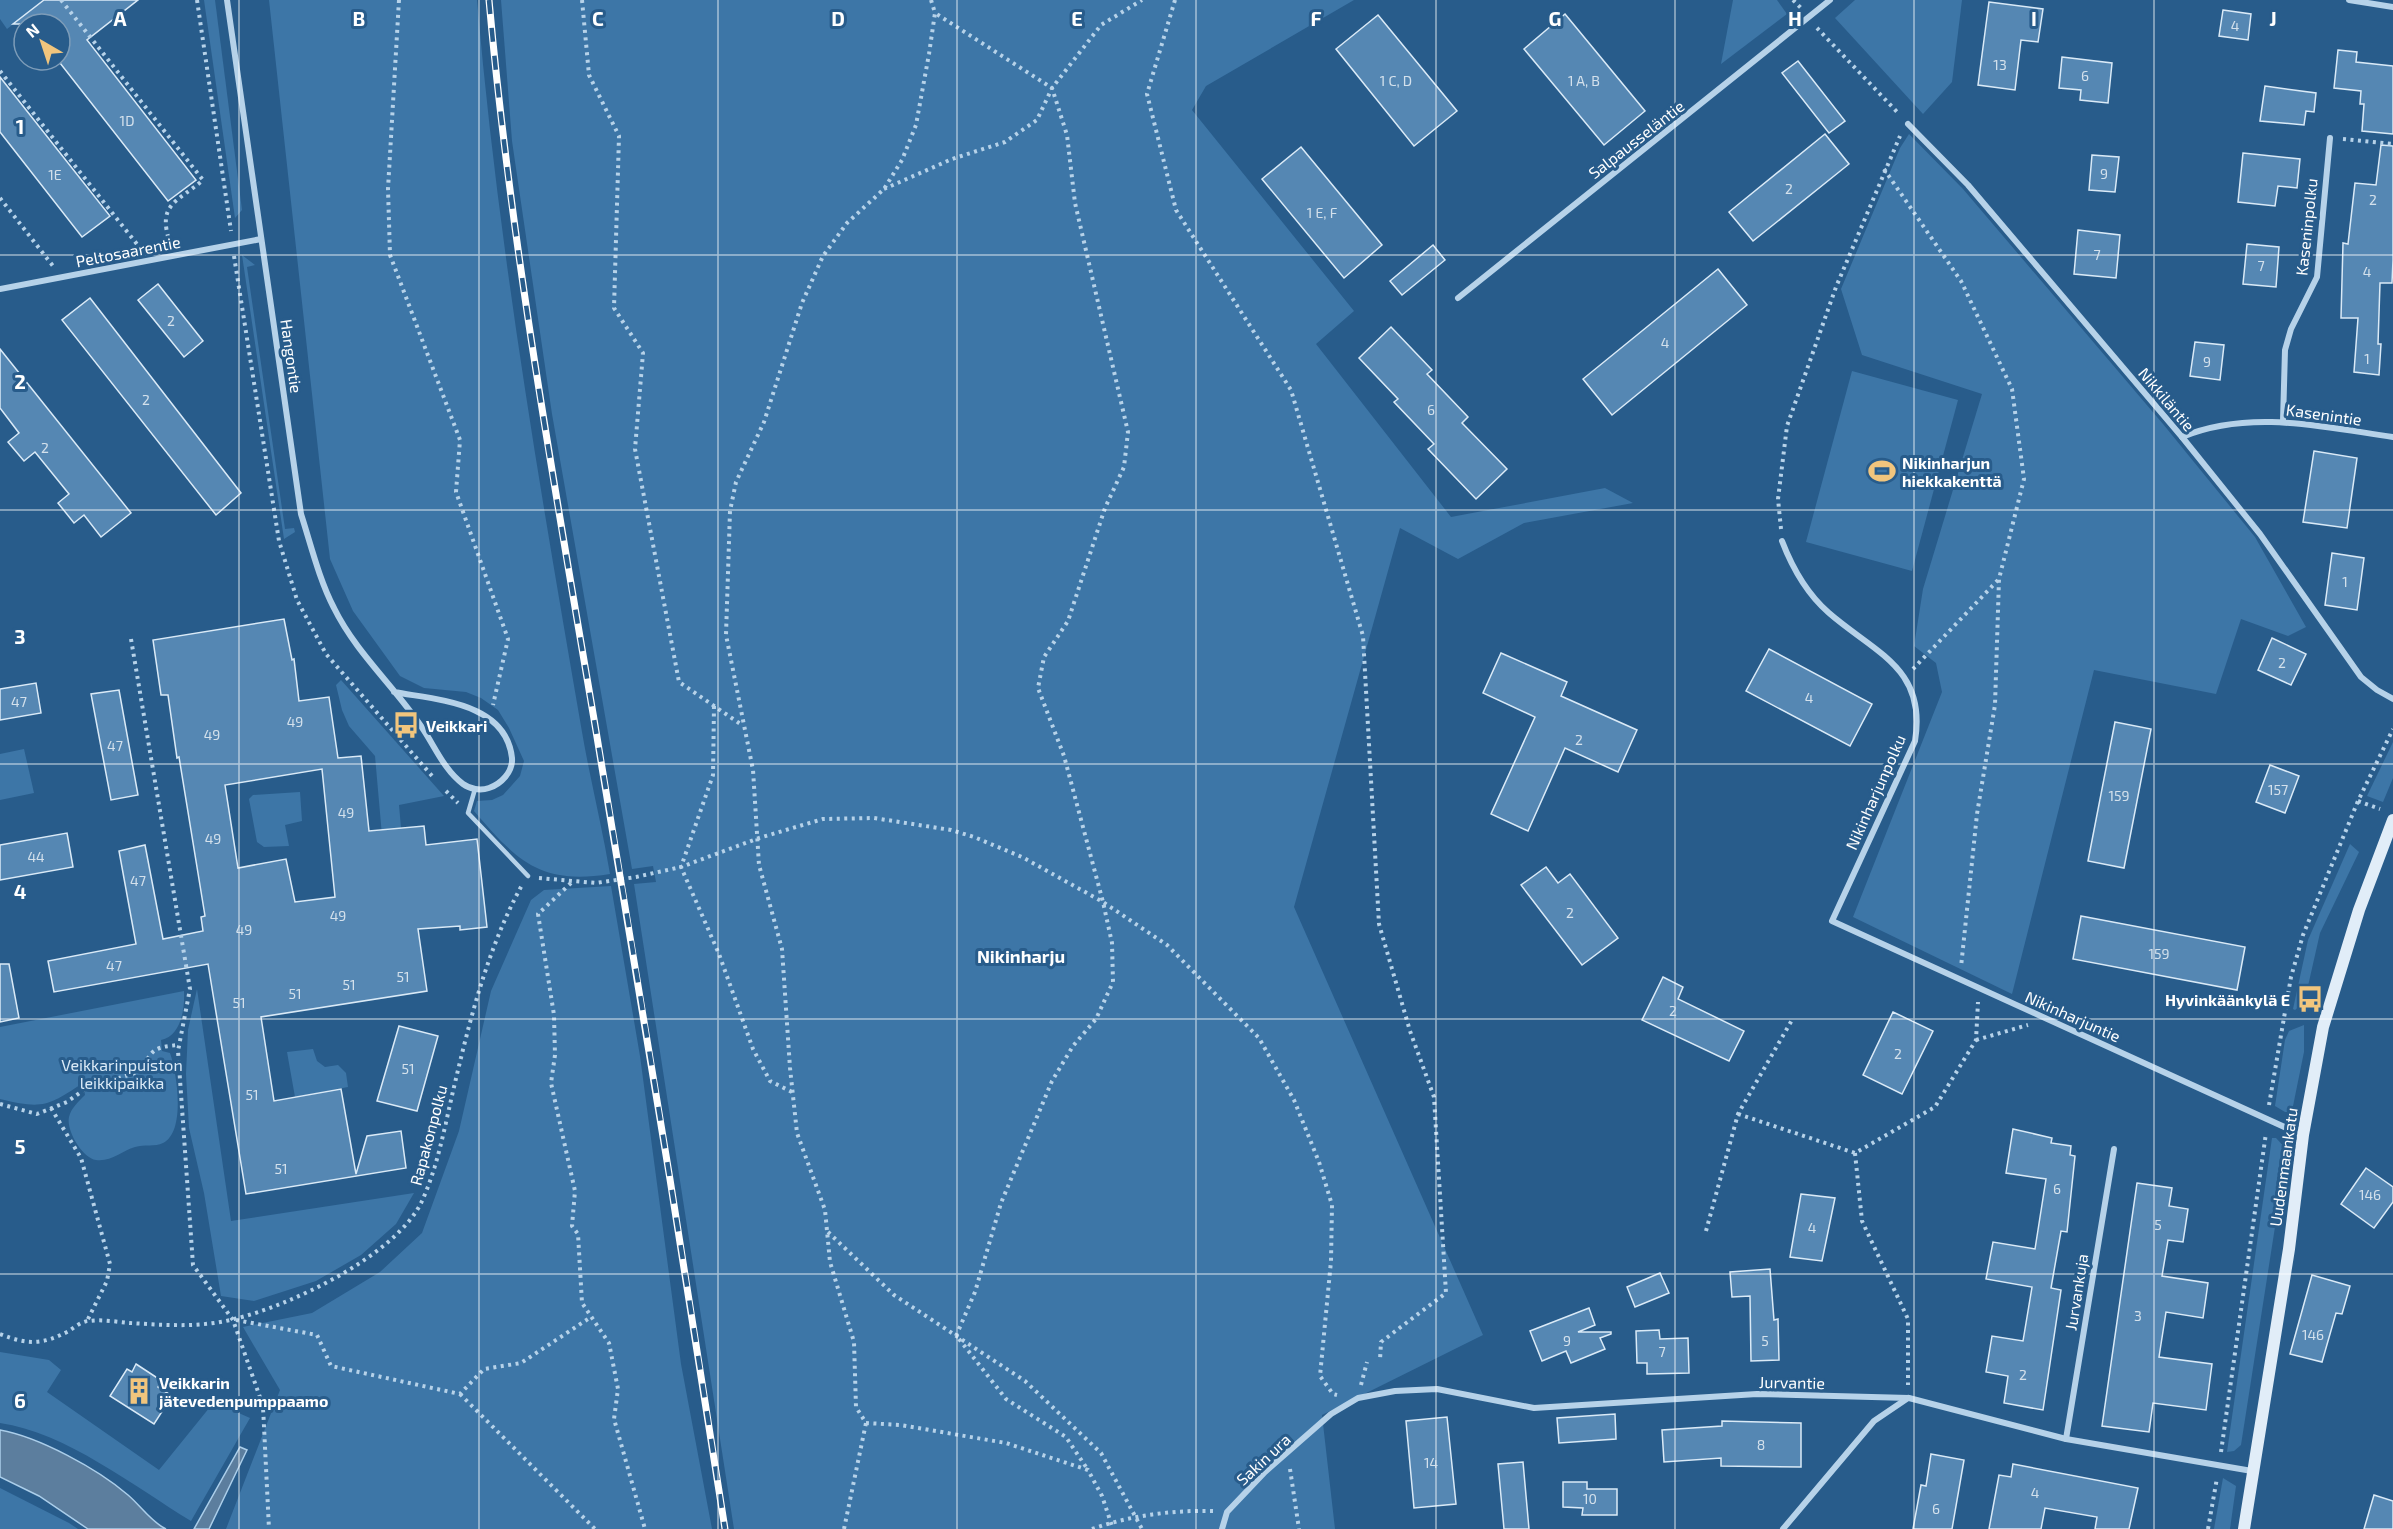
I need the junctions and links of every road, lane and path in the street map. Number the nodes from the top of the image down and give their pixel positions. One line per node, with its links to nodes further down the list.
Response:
1 (61, 0): 23 (path)
2 (227, 0): 22 (street, Hangontie)
3 (399, 0): 40 (path)
4 (582, 0): 38 (path)
5 (931, 0): 12 (path)
6 (1142, 0): 15 (path)
7 (1175, 0): 73 (path)
8 (1793, 0): 13 (path)
9 (1830, 0): 13 (street, Salpausseläntie)
10 (2349, 0): 11 (street)
11 (2393, 7)
12 (935, 13): 15 (path); 20 (path)
13 (1810, 19): 16 (path); 27 (street, Salpausseläntie)
14 (0, 71): 24 (path)
15 (1052, 88): 20 (path); 51 (path)
16 (1908, 124): 19 (path); 30 (street, Nikkiläntie)
17 (2330, 138): 18 (path); 28 (street, Kaseninpolku)
18 (2393, 144)
19 (1884, 169): 31 (path); 32 (path)
20 (884, 189): 41 (path)
21 (0, 198): 25 (path)
22 (261, 239): 23 (street, Peltosaarentie); 35 (street, Hangontie)
23 (174, 256): 24 (street, Peltosaarentie)
24 (149, 261): 25 (street, Peltosaarentie)
25 (62, 277): 26 (street, Peltosaarentie)
26 (0, 289)
27 (1458, 298)
28 (2283, 420): 29 (street, Kasenintie); 30 (street, Kasenintie)
29 (2393, 437)
30 (2182, 438): 36 (street, Nikkiläntie)
31 (1782, 541): 34 (street, Nikinharjunpolku)
32 (2000, 579): 34 (path); 53 (path)
33 (131, 639): 58 (path)
34 (1904, 678): 52 (street, Nikinharjunpolku)
35 (394, 692): 40 (street); 44 (street, Hangontie)
36 (2393, 699)
37 (379, 704): 39 (path)
38 (714, 706): 41 (path); 48 (path)
39 (374, 708)
40 (489, 719): 44 (street)
41 (743, 726): 47 (path)
42 (406, 735): 43 (path)
43 (401, 740)
44 (475, 789): 49 (lane)
45 (2358, 801): 46 (path)
46 (2389, 815): 63 (main road, Uudenmaankatu)
47 (759, 838): 48 (path); 51 (path); 59 (path)
48 (681, 867): 50 (path); 59 (path)
49 (528, 876): 50 (path); 69 (path, Rapakonpolku)
50 (571, 882): 68 (path)
51 (1103, 902): 72 (path); 76 (path)
52 (1832, 921): 53 (street, Nikinharjuntie)
53 (1959, 979): 54 (street, Nikinharjuntie)
54 (1977, 987): 55 (street, Nikinharjuntie); 57 (path)
55 (2048, 1019): 57 (path); 63 (street, Nikinharjuntie)
56 (1792, 1020): 62 (path)
57 (1976, 1040): 65 (path)
58 (179, 1045): 61 (path); 69 (path)
59 (792, 1092): 66 (path)
60 (0, 1104): 61 (path)
61 (51, 1108): 70 (path)
62 (1738, 1114): 65 (path); 67 (path)
63 (2303, 1135): 83 (main road, Uudenmaankatu)
64 (2114, 1149): 80 (street, Jurvankuja)
65 (1855, 1153): 77 (path)
66 (827, 1231): 72 (path); 79 (path)
67 (1706, 1231)
68 (591, 1317): 75 (path); 89 (path)
69 (233, 1320): 70 (path, Rapakonpolku); 75 (path); 87 (path)
70 (87, 1321): 71 (path)
71 (0, 1334)
72 (956, 1336): 82 (path); 85 (path)
73 (1380, 1360)
74 (1366, 1362): 76 (path)
75 (460, 1394): 88 (path)
76 (1358, 1398): 77 (street, Jurvantie); 78 (street, Jurvantie)
77 (1909, 1398): 80 (street, Jurvantie); 96 (street)
78 (1331, 1414): 81 (street, Sakin ura)
79 (866, 1423): 82 (path); 90 (path)
80 (2066, 1439): 83 (street, Jurvantie)
81 (1288, 1453): 84 (street, Sakin ura); 95 (path)
82 (1088, 1470): 86 (path)
83 (2252, 1471): 97 (main road, Uudenmaankatu)
84 (1227, 1512): 85 (path); 94 (street, Sakin ura)
85 (1136, 1518): 86 (path); 93 (path)
86 (1111, 1522): 91 (path); 92 (path)
87 (269, 1529)
88 (595, 1529)
89 (645, 1529)
90 (844, 1529)
91 (1092, 1529)
92 (1113, 1529)
93 (1142, 1529)
94 (1222, 1529)
95 (1299, 1529)
96 (1783, 1529)
97 (2244, 1529)

